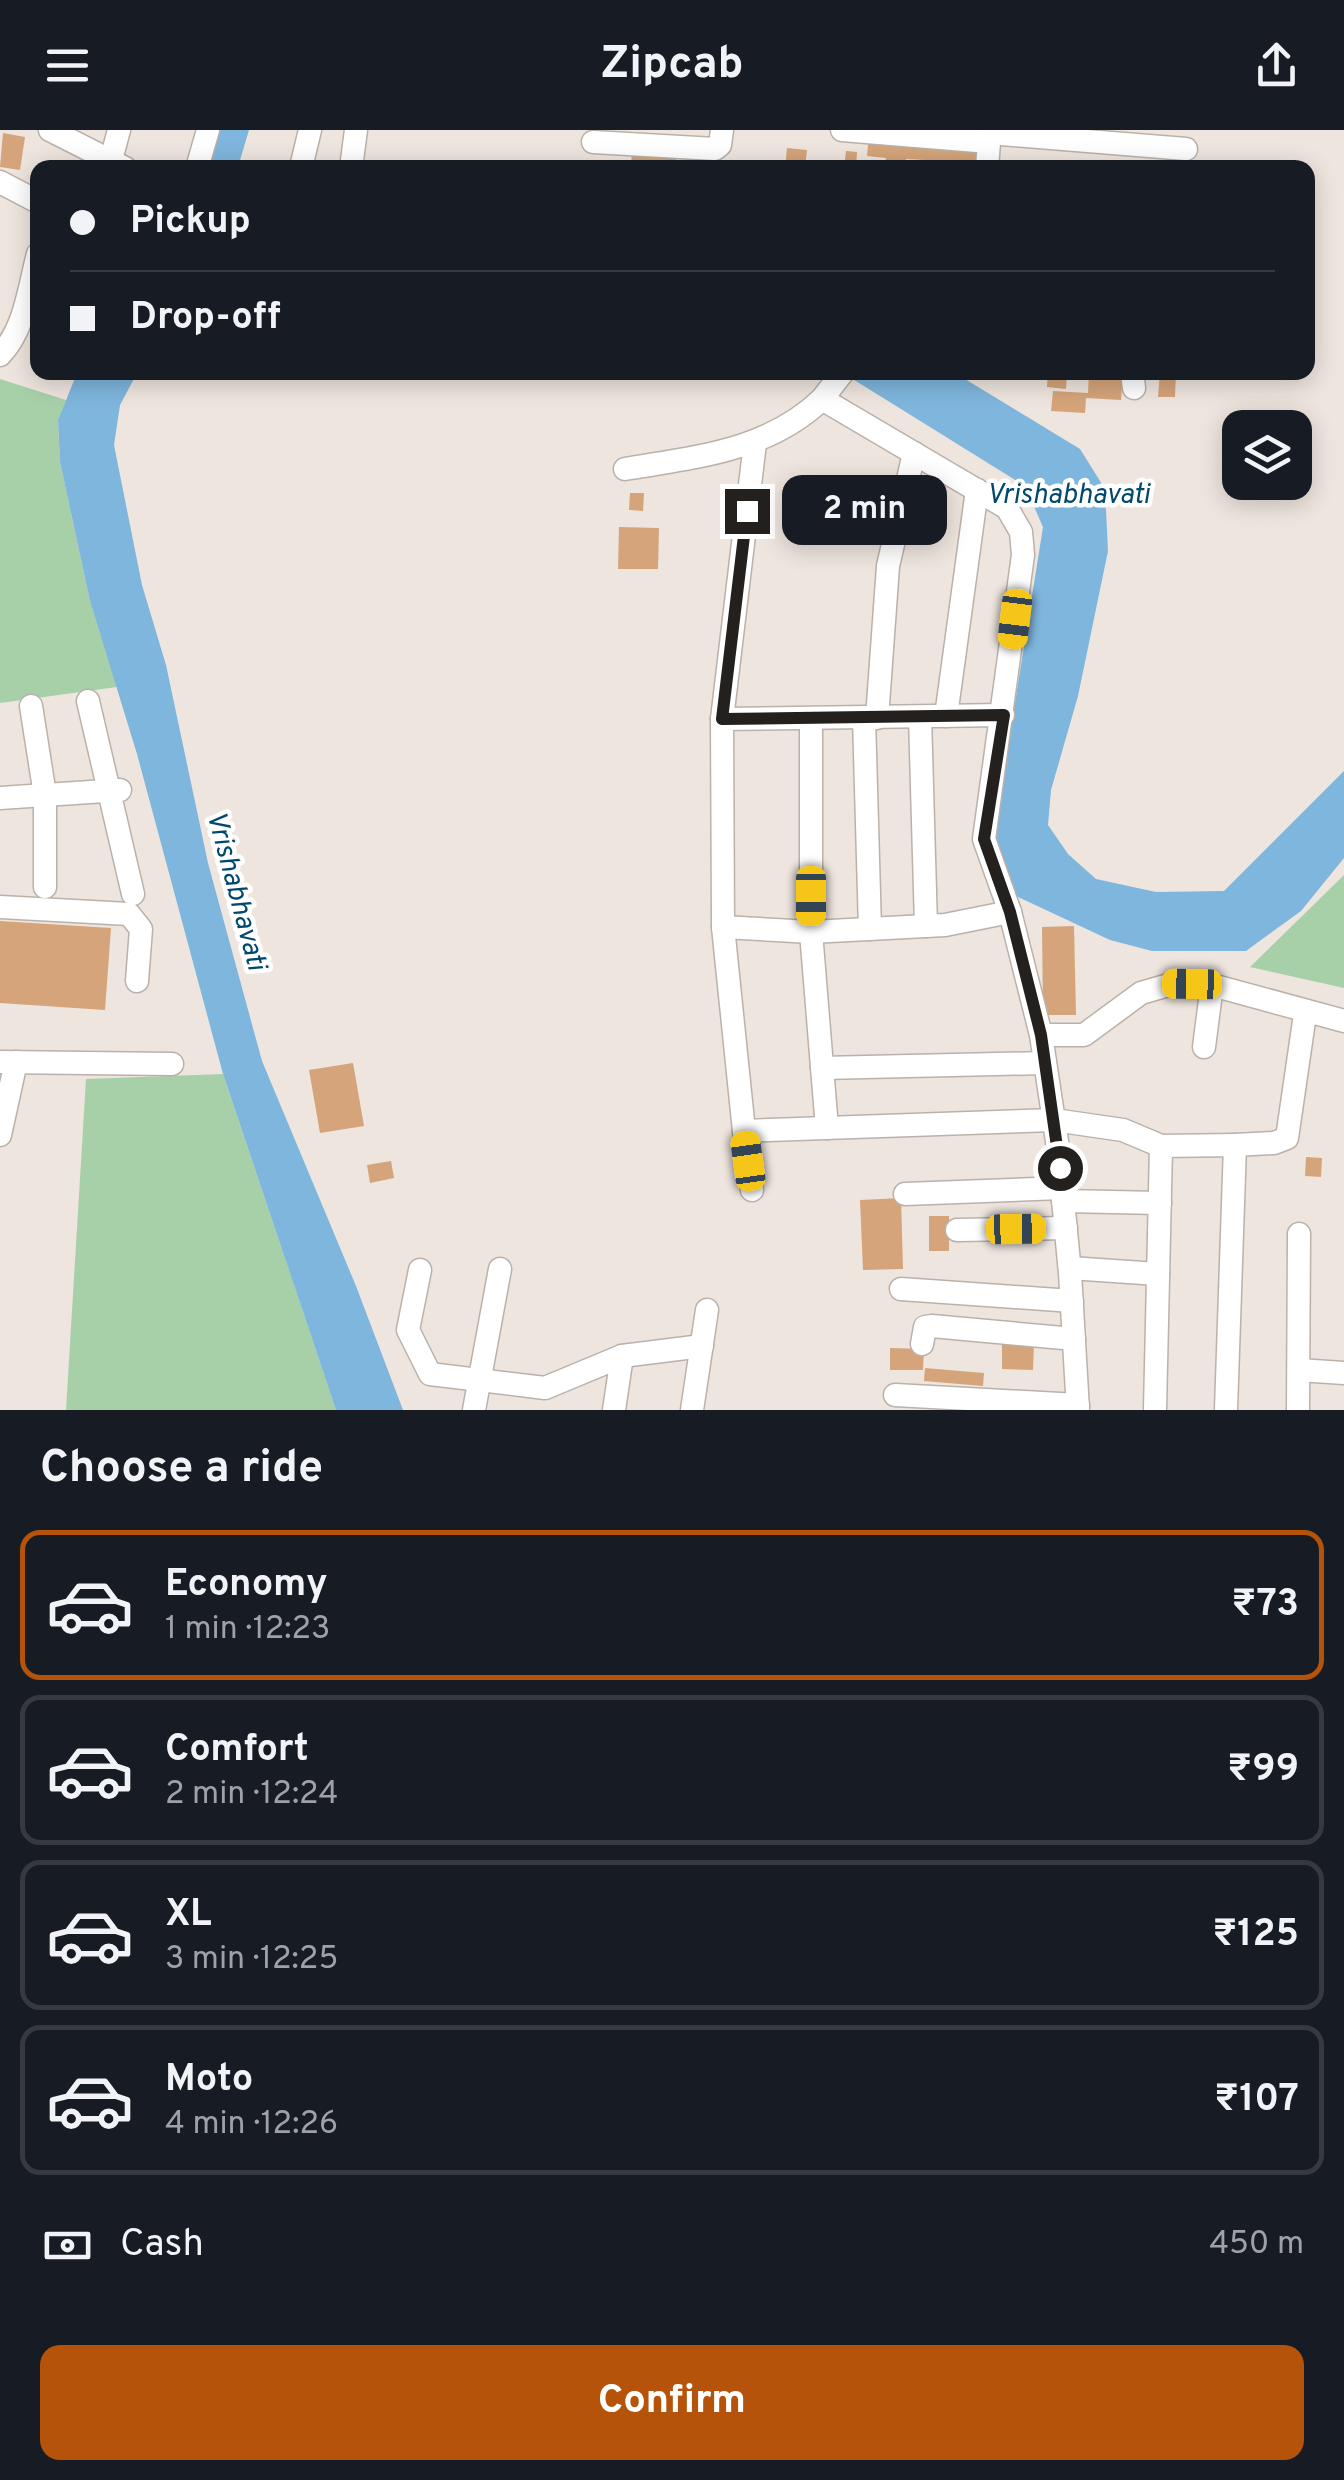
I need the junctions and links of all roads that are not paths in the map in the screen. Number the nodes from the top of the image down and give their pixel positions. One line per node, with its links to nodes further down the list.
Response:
1 (50, 130): 11 (street)
2 (120, 130): 12 (street)
3 (208, 130): 13 (street)
4 (310, 130): 14 (street)
5 (356, 130): 15 (street)
6 (722, 130): 9 (street)
7 (842, 130): 8 (street)
8 (989, 135): 10 (street); 16 (street)
9 (594, 136)
10 (1186, 149)
11 (110, 160)
12 (118, 160)
13 (199, 160)
14 (303, 160)
15 (353, 160)
16 (987, 160)
17 (0, 182): 18 (street)
18 (30, 198)
19 (30, 285): 20 (street)
20 (0, 354)
21 (837, 380): 22 (street)
22 (825, 396): 23 (street); 24 (street)
23 (755, 444): 25 (street); 33 (street)
24 (914, 454): 26 (street); 32 (street)
25 (626, 469)
26 (978, 490): 29 (street); 30 (street)
27 (88, 702): 35 (street)
28 (30, 706): 36 (street)
29 (1004, 715): 30 (street); 41 (street)
30 (946, 716): 31 (street)
31 (920, 717): 32 (street); 42 (street)
32 (871, 718): 34 (street); 44 (street)
33 (722, 719): 34 (street); 43 (street)
34 (811, 719): 45 (street)
35 (115, 790): 36 (street); 39 (street)
36 (45, 795): 37 (street); 38 (street)
37 (0, 798)
38 (45, 886)
39 (132, 894)
40 (0, 907): 46 (street)
41 (1010, 912): 42 (street); 50 (street)
42 (926, 926): 44 (street)
43 (723, 927): 45 (street); 58 (street)
44 (870, 929): 45 (street)
45 (811, 932): 55 (street)
46 (137, 981)
47 (1212, 985): 48 (street); 50 (street); 51 (street)
48 (1344, 1021)
49 (1304, 1022): 60 (street)
50 (1041, 1035): 53 (street)
51 (1204, 1047)
52 (8, 1062): 54 (street); 59 (street)
53 (1046, 1063): 55 (street); 56 (street)
54 (172, 1064)
55 (822, 1068): 57 (street)
56 (1054, 1120): 57 (street); 61 (street); 64 (street)
57 (827, 1128): 58 (street)
58 (744, 1131): 62 (street)
59 (0, 1135)
60 (1235, 1145): 61 (street); 90 (street)
61 (1161, 1146): 65 (street)
62 (752, 1190)
63 (905, 1194): 64 (street)
64 (1062, 1194): 65 (street); 66 (street)
65 (1160, 1203): 72 (street)
66 (1066, 1228): 67 (street); 69 (street)
67 (957, 1230)
68 (1299, 1234): 80 (street)
69 (1070, 1268): 72 (street); 74 (street)
70 (500, 1269): 82 (street)
71 (420, 1270): 82 (street)
72 (1158, 1274): 89 (street)
73 (901, 1290): 74 (street)
74 (1072, 1301): 76 (street)
75 (707, 1310): 78 (street)
76 (1074, 1339): 77 (street); 85 (street)
77 (922, 1344)
78 (702, 1346): 79 (street); 88 (street)
79 (622, 1356): 84 (street); 87 (street)
80 (1299, 1370): 81 (street); 91 (street)
81 (1344, 1373)
82 (479, 1380): 84 (street); 86 (street)
83 (895, 1395): 85 (street)
84 (543, 1399)
85 (1078, 1407)
86 (474, 1410)
87 (614, 1410)
88 (692, 1410)
89 (1155, 1410)
90 (1226, 1410)
91 (1298, 1410)

